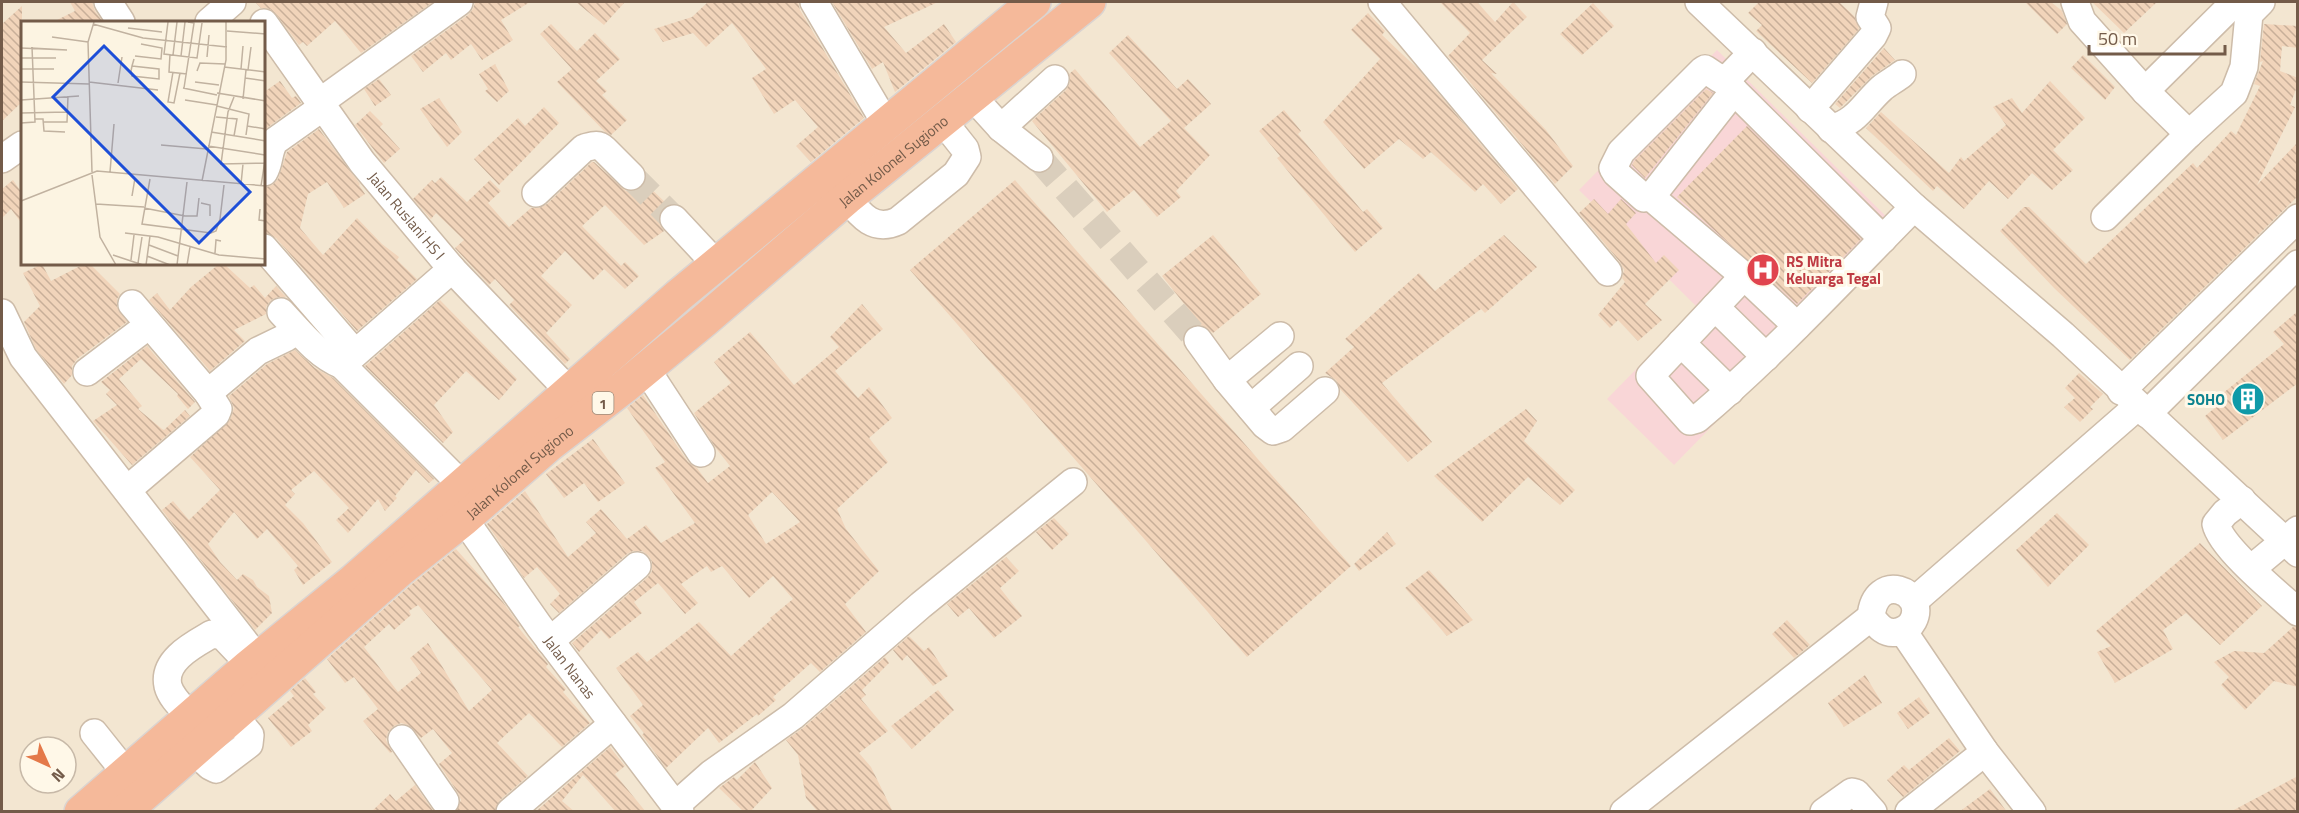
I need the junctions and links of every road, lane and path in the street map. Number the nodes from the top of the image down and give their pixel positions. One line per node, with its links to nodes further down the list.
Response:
1 (108, 2): 13 (street)
2 (232, 2): 14 (street)
3 (249, 2): 15 (street, Jalan Ruslani HS I)
4 (459, 2): 24 (street)
5 (814, 2): 27 (street)
6 (1089, 2): 23 (highway, Jalan Kolonel Sugiono / 1)
7 (1382, 2): 48 (street)
8 (1699, 2): 17 (street)
9 (1874, 2): 25 (street)
10 (2074, 2): 22 (street)
11 (2247, 5): 22 (street); 30 (street)
12 (1019, 6): 18 (highway, Jalan Kolonel Sugiono / 1)
13 (120, 21)
14 (210, 21)
15 (263, 21)
16 (266, 26): 24 (street, Jalan Ruslani HS I)
17 (1753, 52): 21 (street); 25 (street)
18 (950, 71): 23 (highway); 27 (highway, Jalan Kolonel Sugiono / 1)
19 (1902, 74): 29 (street)
20 (1055, 78): 28 (street)
21 (1729, 85): 37 (street); 37 (street); 43 (street)
22 (2145, 91): 30 (street)
23 (972, 96): 26 (highway, Jalan Kolonel Sugiono / 1); 28 (street)
24 (322, 104): 34 (street); 47 (street, Jalan Ruslani HS I)
25 (1810, 109): 29 (street)
26 (942, 120): 38 (highway, Jalan Kolonel Sugiono / 1); 38 (street)
27 (886, 124): 45 (highway, Jalan Kolonel Sugiono / 1)
28 (1001, 128): 32 (street)
29 (1831, 129): 39 (street)
30 (2189, 134): 40 (street)
31 (21, 146): 33 (street)
32 (1039, 158)
33 (2, 159)
34 (266, 168)
35 (631, 176): 36 (street)
36 (536, 193)
37 (1651, 196): 49 (street)
38 (847, 198): 61 (highway, Jalan Kolonel Sugiono / 1)
39 (1914, 207): 43 (street); 68 (street)
40 (2105, 217)
41 (2298, 218): 68 (street)
42 (674, 219): 45 (street)
43 (1883, 239): 54 (street)
44 (266, 251): 59 (street)
45 (716, 264): 66 (highway, Jalan Kolonel Sugiono / 1)
46 (2298, 264): 68 (street)
47 (452, 269): 59 (street); 66 (street, Jalan Ruslani HS I)
48 (1608, 272)
49 (1744, 276): 51 (street); 54 (street)
50 (132, 304): 53 (street)
51 (1715, 307): 57 (street); 58 (street)
52 (2, 313): 73 (street)
53 (149, 326): 62 (street); 67 (street)
54 (1797, 326): 58 (street)
55 (1280, 336): 63 (street)
56 (1198, 340): 63 (street)
57 (1681, 343): 65 (street); 65 (street)
58 (1766, 357): 65 (street)
59 (348, 359): 67 (street); 72 (street)
60 (1299, 366): 69 (street)
61 (646, 369): 70 (street); 75 (highway, Jalan Kolonel Sugiono / 1)
62 (87, 372)
63 (1227, 380): 69 (street)
64 (1324, 391): 69 (street)
65 (1730, 391)
66 (569, 392): 72 (highway, Jalan Kolonel Sugiono / 1)
67 (208, 393): 73 (street)
68 (2136, 404): 74 (street); 79 (street)
69 (1251, 408)
70 (701, 453)
71 (1073, 482): 92 (street)
72 (463, 486): 84 (highway, Jalan Kolonel Sugiono / 1)
73 (127, 490): 84 (street)
74 (2242, 500): 76 (street); 78 (street)
75 (464, 519): 83 (street, Jalan Nanas); 93 (highway, Jalan Kolonel Sugiono / 1)
76 (2293, 541): 78 (street)
77 (637, 566): 83 (street)
78 (2251, 569): 80 (street)
79 (1914, 601): 81 (street); 82 (street)
80 (2298, 612)
81 (1871, 617): 82 (street); 96 (street)
82 (1903, 631): 89 (street)
83 (550, 641): 86 (street, Jalan Nanas)
84 (254, 663): 85 (highway, Jalan Kolonel Sugiono / 1); 85 (street)
85 (191, 717): 90 (highway, Jalan Kolonel Sugiono / 1)
86 (614, 724): 92 (street, Jalan Nanas); 95 (street)
87 (94, 733): 90 (street)
88 (402, 739): 91 (street)
89 (1985, 752): 99 (street); 100 (street)
90 (126, 773): 94 (highway, Jalan Kolonel Sugiono / 1)
91 (442, 808)
92 (678, 808)
93 (133, 809)
94 (81, 812)
95 (510, 812)
96 (1624, 812)
97 (1824, 812): 98 (street)
98 (1873, 812)
99 (1909, 812)
100 (2032, 812)

